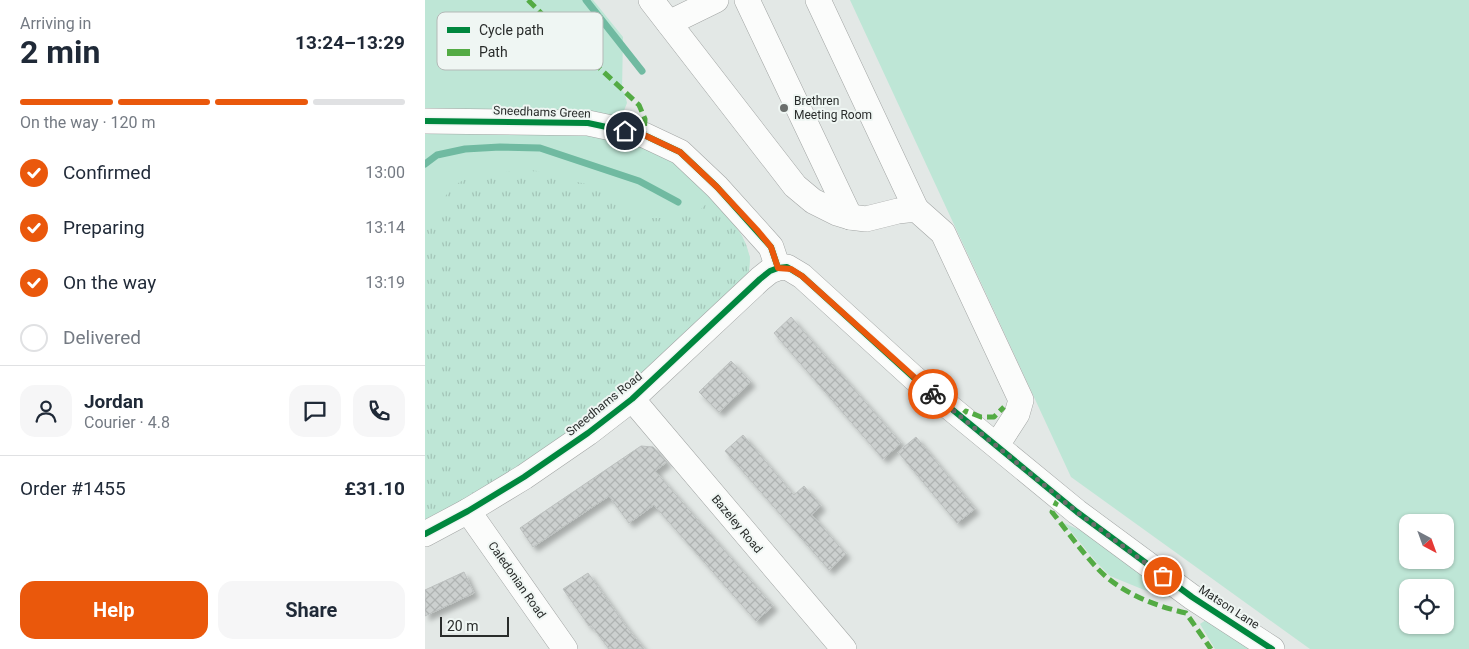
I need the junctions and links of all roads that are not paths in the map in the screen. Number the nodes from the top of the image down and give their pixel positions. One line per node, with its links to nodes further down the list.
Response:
1 (651, 0): 5 (street)
2 (716, 0): 5 (street)
3 (747, 0): 8 (street)
4 (818, 0): 7 (street)
5 (669, 23): 8 (street)
6 (425, 121): 9 (street, Sneedhams Green)
7 (916, 209): 8 (street); 11 (street)
8 (850, 216)
9 (778, 268): 10 (street, Sneedhams Road); 11 (street, Matson Lane)
10 (632, 399): 12 (street, Sneedhams Road); 15 (street, Bazeley Road)
11 (997, 445): 16 (street, Matson Lane)
12 (468, 511): 13 (street, Sneedhams Road); 14 (street, Caledonian Road)
13 (425, 534)
14 (565, 649)
15 (843, 649)
16 (1272, 649)

